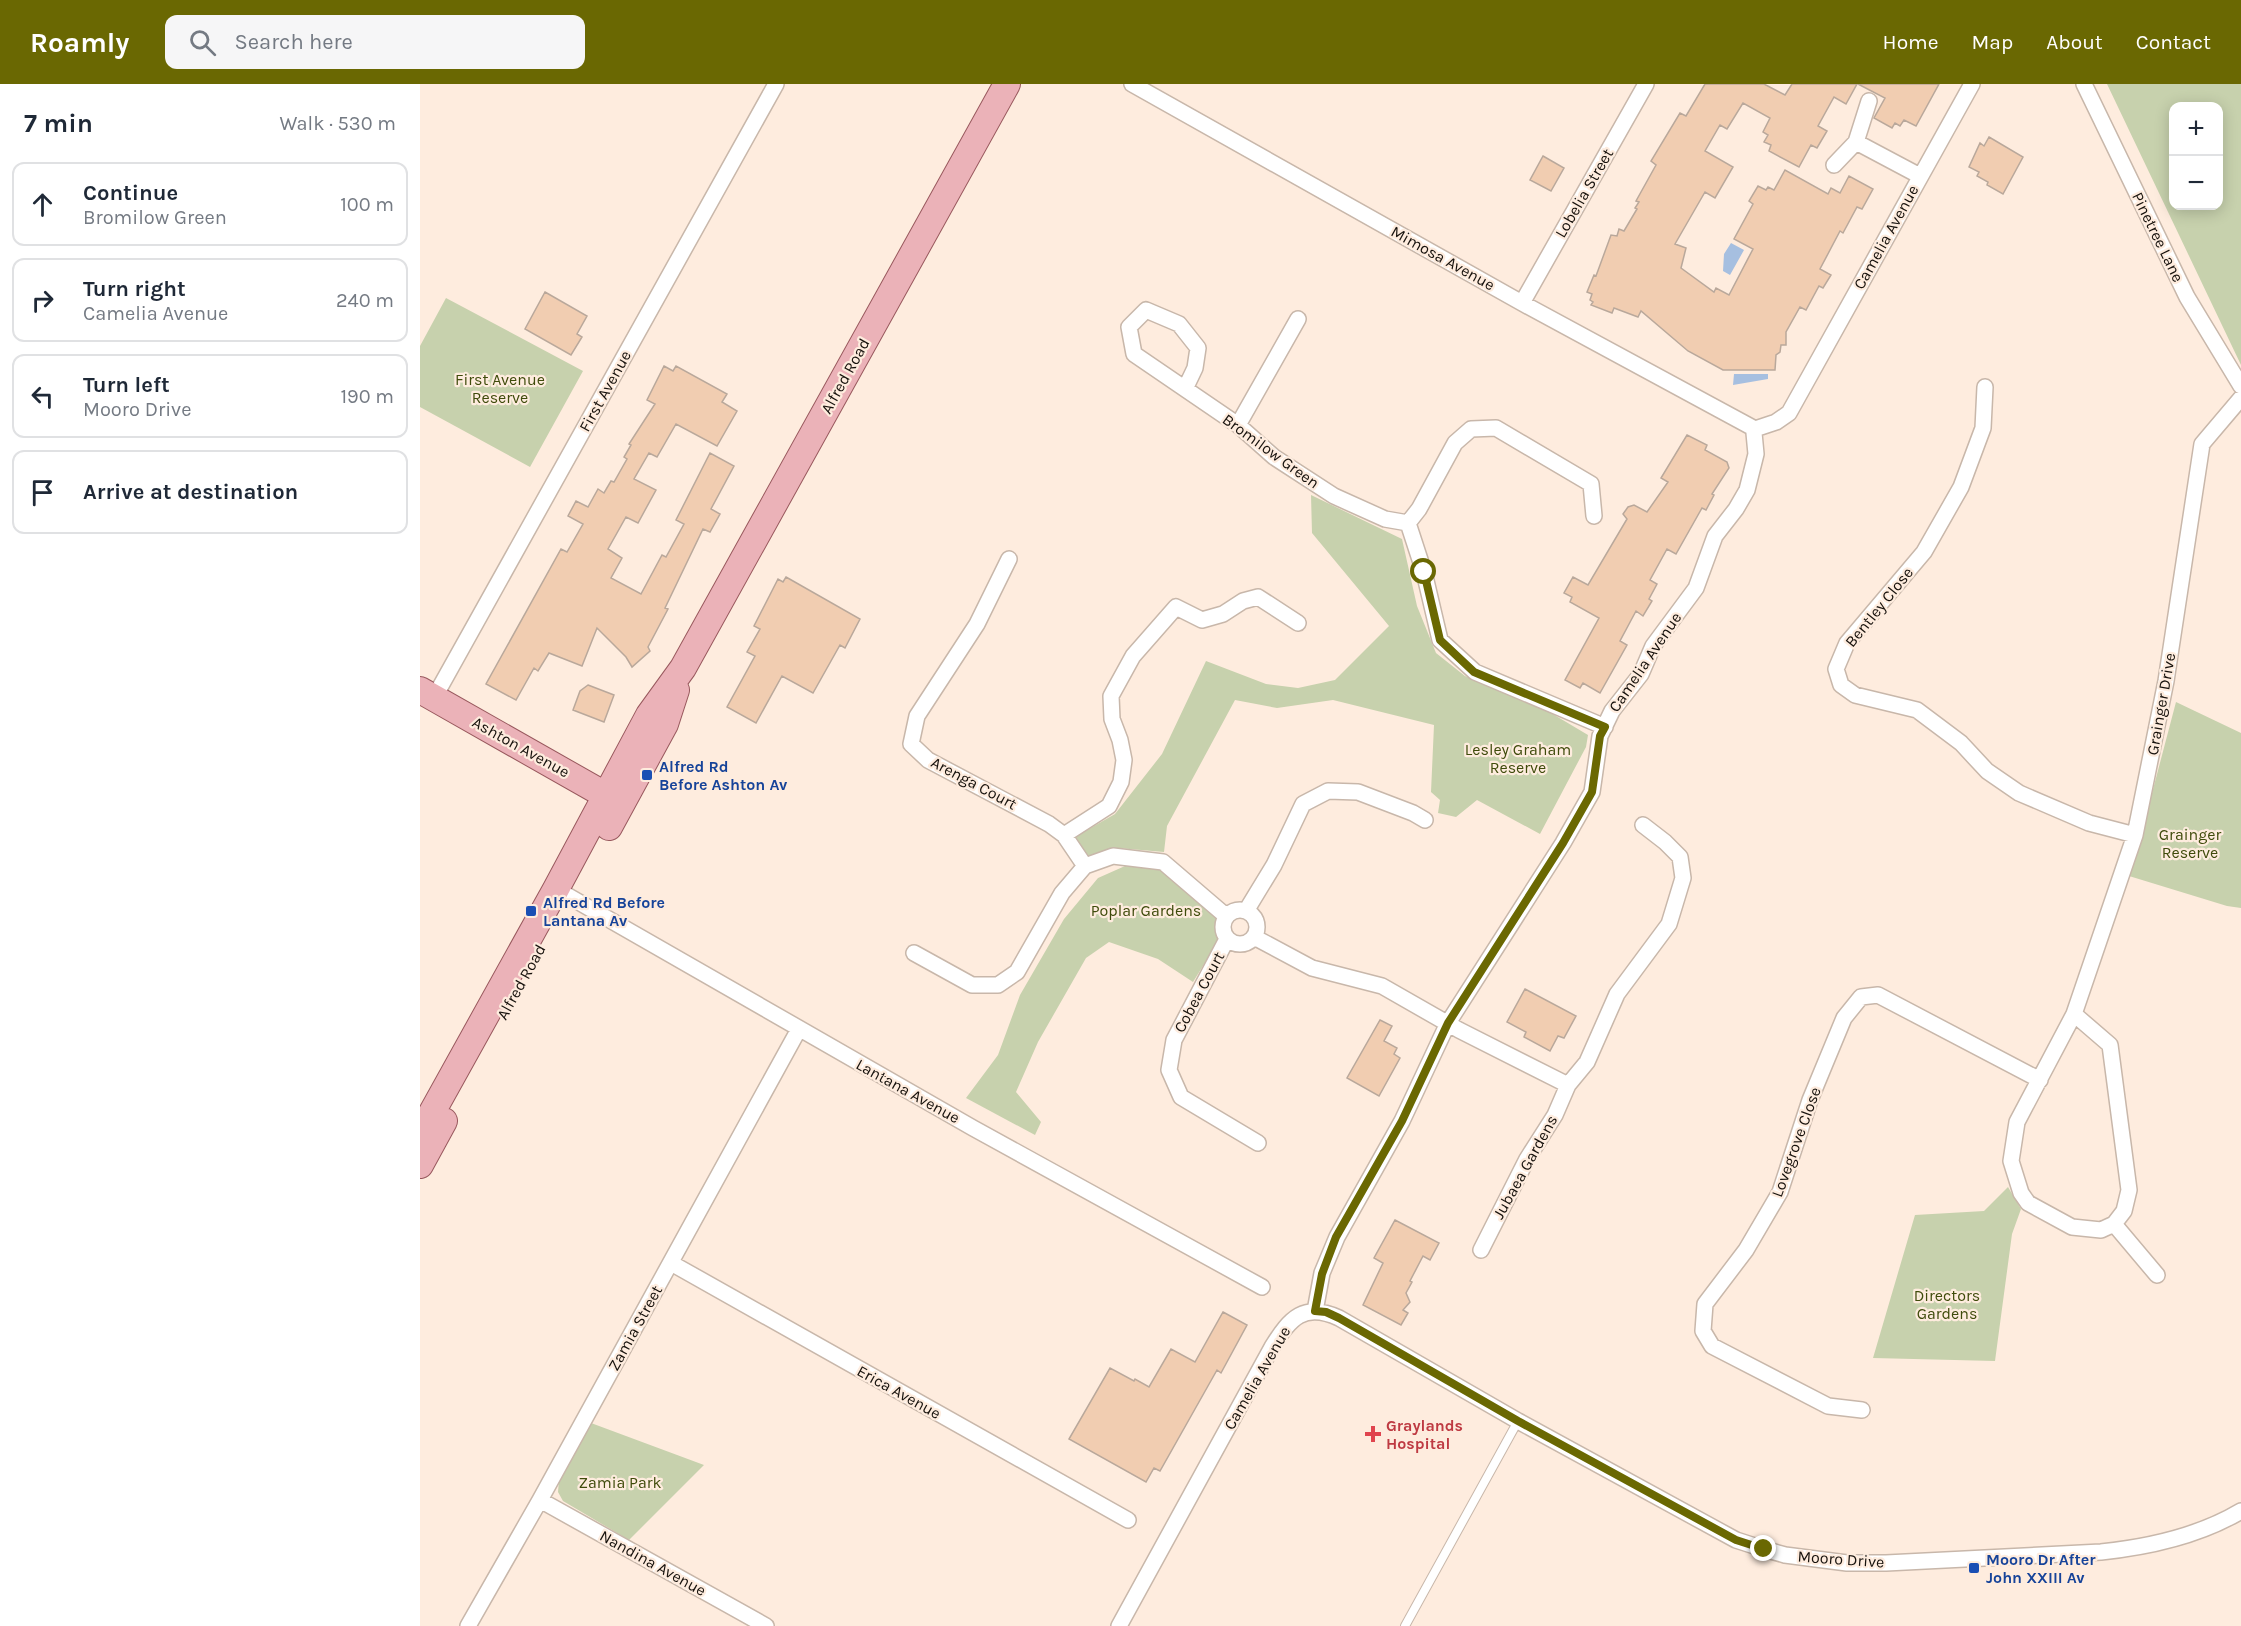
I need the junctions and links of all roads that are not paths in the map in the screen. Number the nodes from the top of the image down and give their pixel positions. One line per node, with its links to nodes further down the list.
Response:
1 (776, 84): 23 (street, First Avenue)
2 (1007, 84): 25 (main road, Alfred Road)
3 (1132, 84): 11 (street, Mimosa Avenue)
4 (1646, 84): 11 (street, Lobelia Street)
5 (1972, 84): 10 (street, Camelia Avenue)
6 (2084, 84): 13 (street, Pinetree Lane)
7 (1869, 101): 8 (street)
8 (1856, 142): 9 (street); 10 (street)
9 (1834, 165)
10 (1920, 176): 18 (street, Camelia Avenue)
11 (1522, 303): 18 (street, Mimosa Avenue)
12 (1298, 319): 17 (street)
13 (2241, 386)
14 (1985, 387): 28 (street, Bentley Close)
15 (1185, 389): 15 (street, Bromilow Green); 17 (street, Bromilow Green)
16 (2241, 398): 28 (street, Grainger Drive)
17 (1238, 425): 20 (street, Bromilow Green)
18 (1755, 429): 24 (street, Camelia Avenue)
19 (1594, 516): 20 (street)
20 (1407, 523): 24 (street)
21 (1009, 559): 29 (street, Arenga Court)
22 (1298, 623): 29 (street)
23 (427, 694): 25 (main road, Ashton Avenue)
24 (1605, 727): 38 (street, Camelia Avenue)
25 (614, 799): 31 (main road, Alfred Road)
26 (1425, 820): 32 (street)
27 (1643, 825): 41 (street, Jubaea Gardens)
28 (2135, 835): 37 (street, Grainger Drive)
29 (1064, 836): 30 (street, Arenga Court)
30 (1085, 866): 33 (street); 36 (street)
31 (563, 893): 39 (street, Lantana Avenue); 42 (main road, Alfred Road); 44 (main road, Alfred Road)
32 (1246, 911): 33 (street); 34 (street)
33 (1226, 916): 35 (street)
34 (1254, 937): 35 (street); 38 (street)
35 (1227, 939): 43 (street, Cobea Court)
36 (914, 953)
37 (2074, 1014): 40 (street, Grainger Drive); 45 (street)
38 (1448, 1023): 41 (street); 50 (street, Camelia Avenue)
39 (799, 1029): 47 (street, Zamia Street); 49 (street, Lantana Avenue)
40 (2040, 1080): 45 (street, Grainger Drive); 51 (street, Lovegrove Close)
41 (1569, 1085): 46 (street, Jubaea Gardens)
42 (420, 1134)
43 (1258, 1143)
44 (420, 1165)
45 (2114, 1224): 48 (street)
46 (1481, 1250)
47 (671, 1263): 53 (street, Zamia Street); 55 (street, Erica Avenue)
48 (2157, 1275)
49 (1262, 1287)
50 (1315, 1311): 52 (street, Mooro Drive); 58 (street, Camelia Avenue)
51 (1862, 1410)
52 (1518, 1421): 54 (street, Mooro Drive); 59 (lane)
53 (540, 1500): 56 (street, Zamia Street); 57 (street, Nandina Avenue)
54 (2241, 1511)
55 (1128, 1520)
56 (468, 1626)
57 (766, 1626)
58 (1119, 1626)
59 (1405, 1626)

